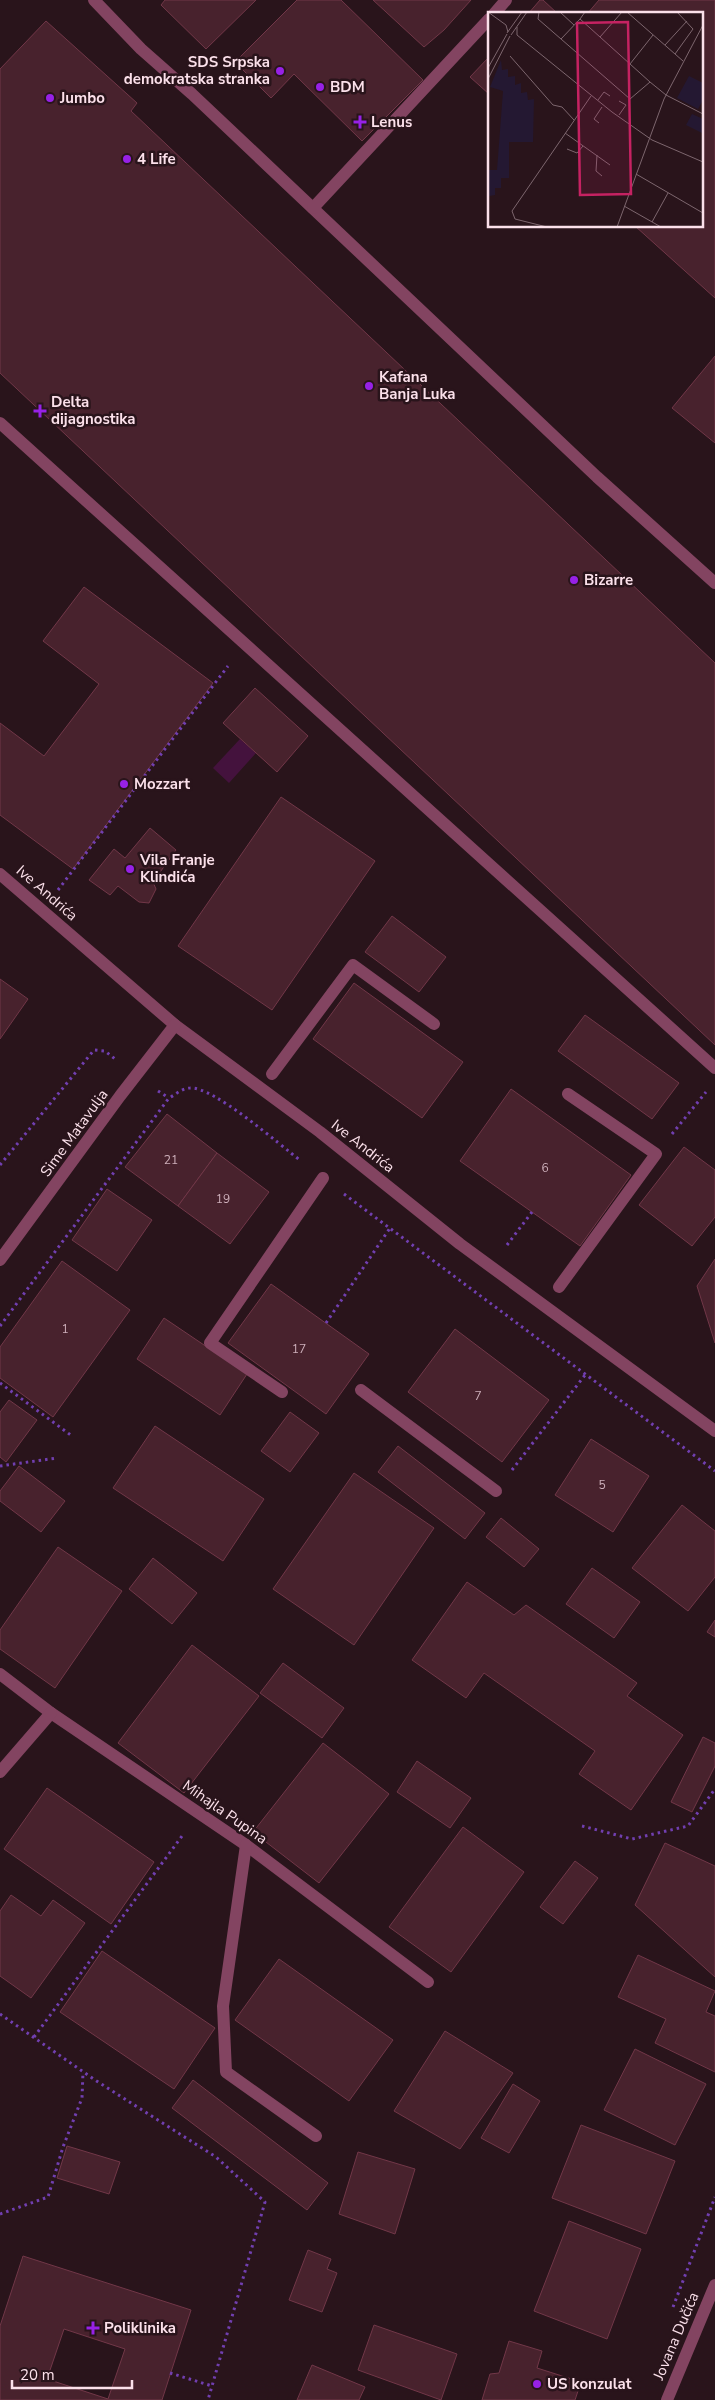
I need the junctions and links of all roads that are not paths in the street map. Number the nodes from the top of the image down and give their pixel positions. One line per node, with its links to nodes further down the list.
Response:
1 (94, 0): 5 (street)
2 (506, 0): 3 (street)
3 (496, 12)
4 (488, 20): 5 (street)
5 (313, 208): 7 (street)
6 (0, 423): 11 (street)
7 (715, 583)
8 (0, 874): 10 (street, Ive Andrića)
9 (434, 1024): 12 (street)
10 (175, 1025): 15 (street, Sime Matavulja); 19 (street, Ive Andrića)
11 (715, 1068)
12 (272, 1074)
13 (568, 1094): 16 (street)
14 (323, 1178): 18 (street)
15 (0, 1260)
16 (559, 1287)
17 (361, 1390): 20 (street)
18 (282, 1392)
19 (715, 1431)
20 (496, 1491)
21 (0, 1674): 22 (street, Mihajla Pupina)
22 (51, 1713): 23 (street); 24 (street, Mihajla Pupina)
23 (0, 1772)
24 (246, 1845): 25 (street, Mihajla Pupina); 26 (street)
25 (428, 1982)
26 (316, 2136)
27 (715, 2285): 28 (street, Jovana Dučića)
28 (667, 2400)

